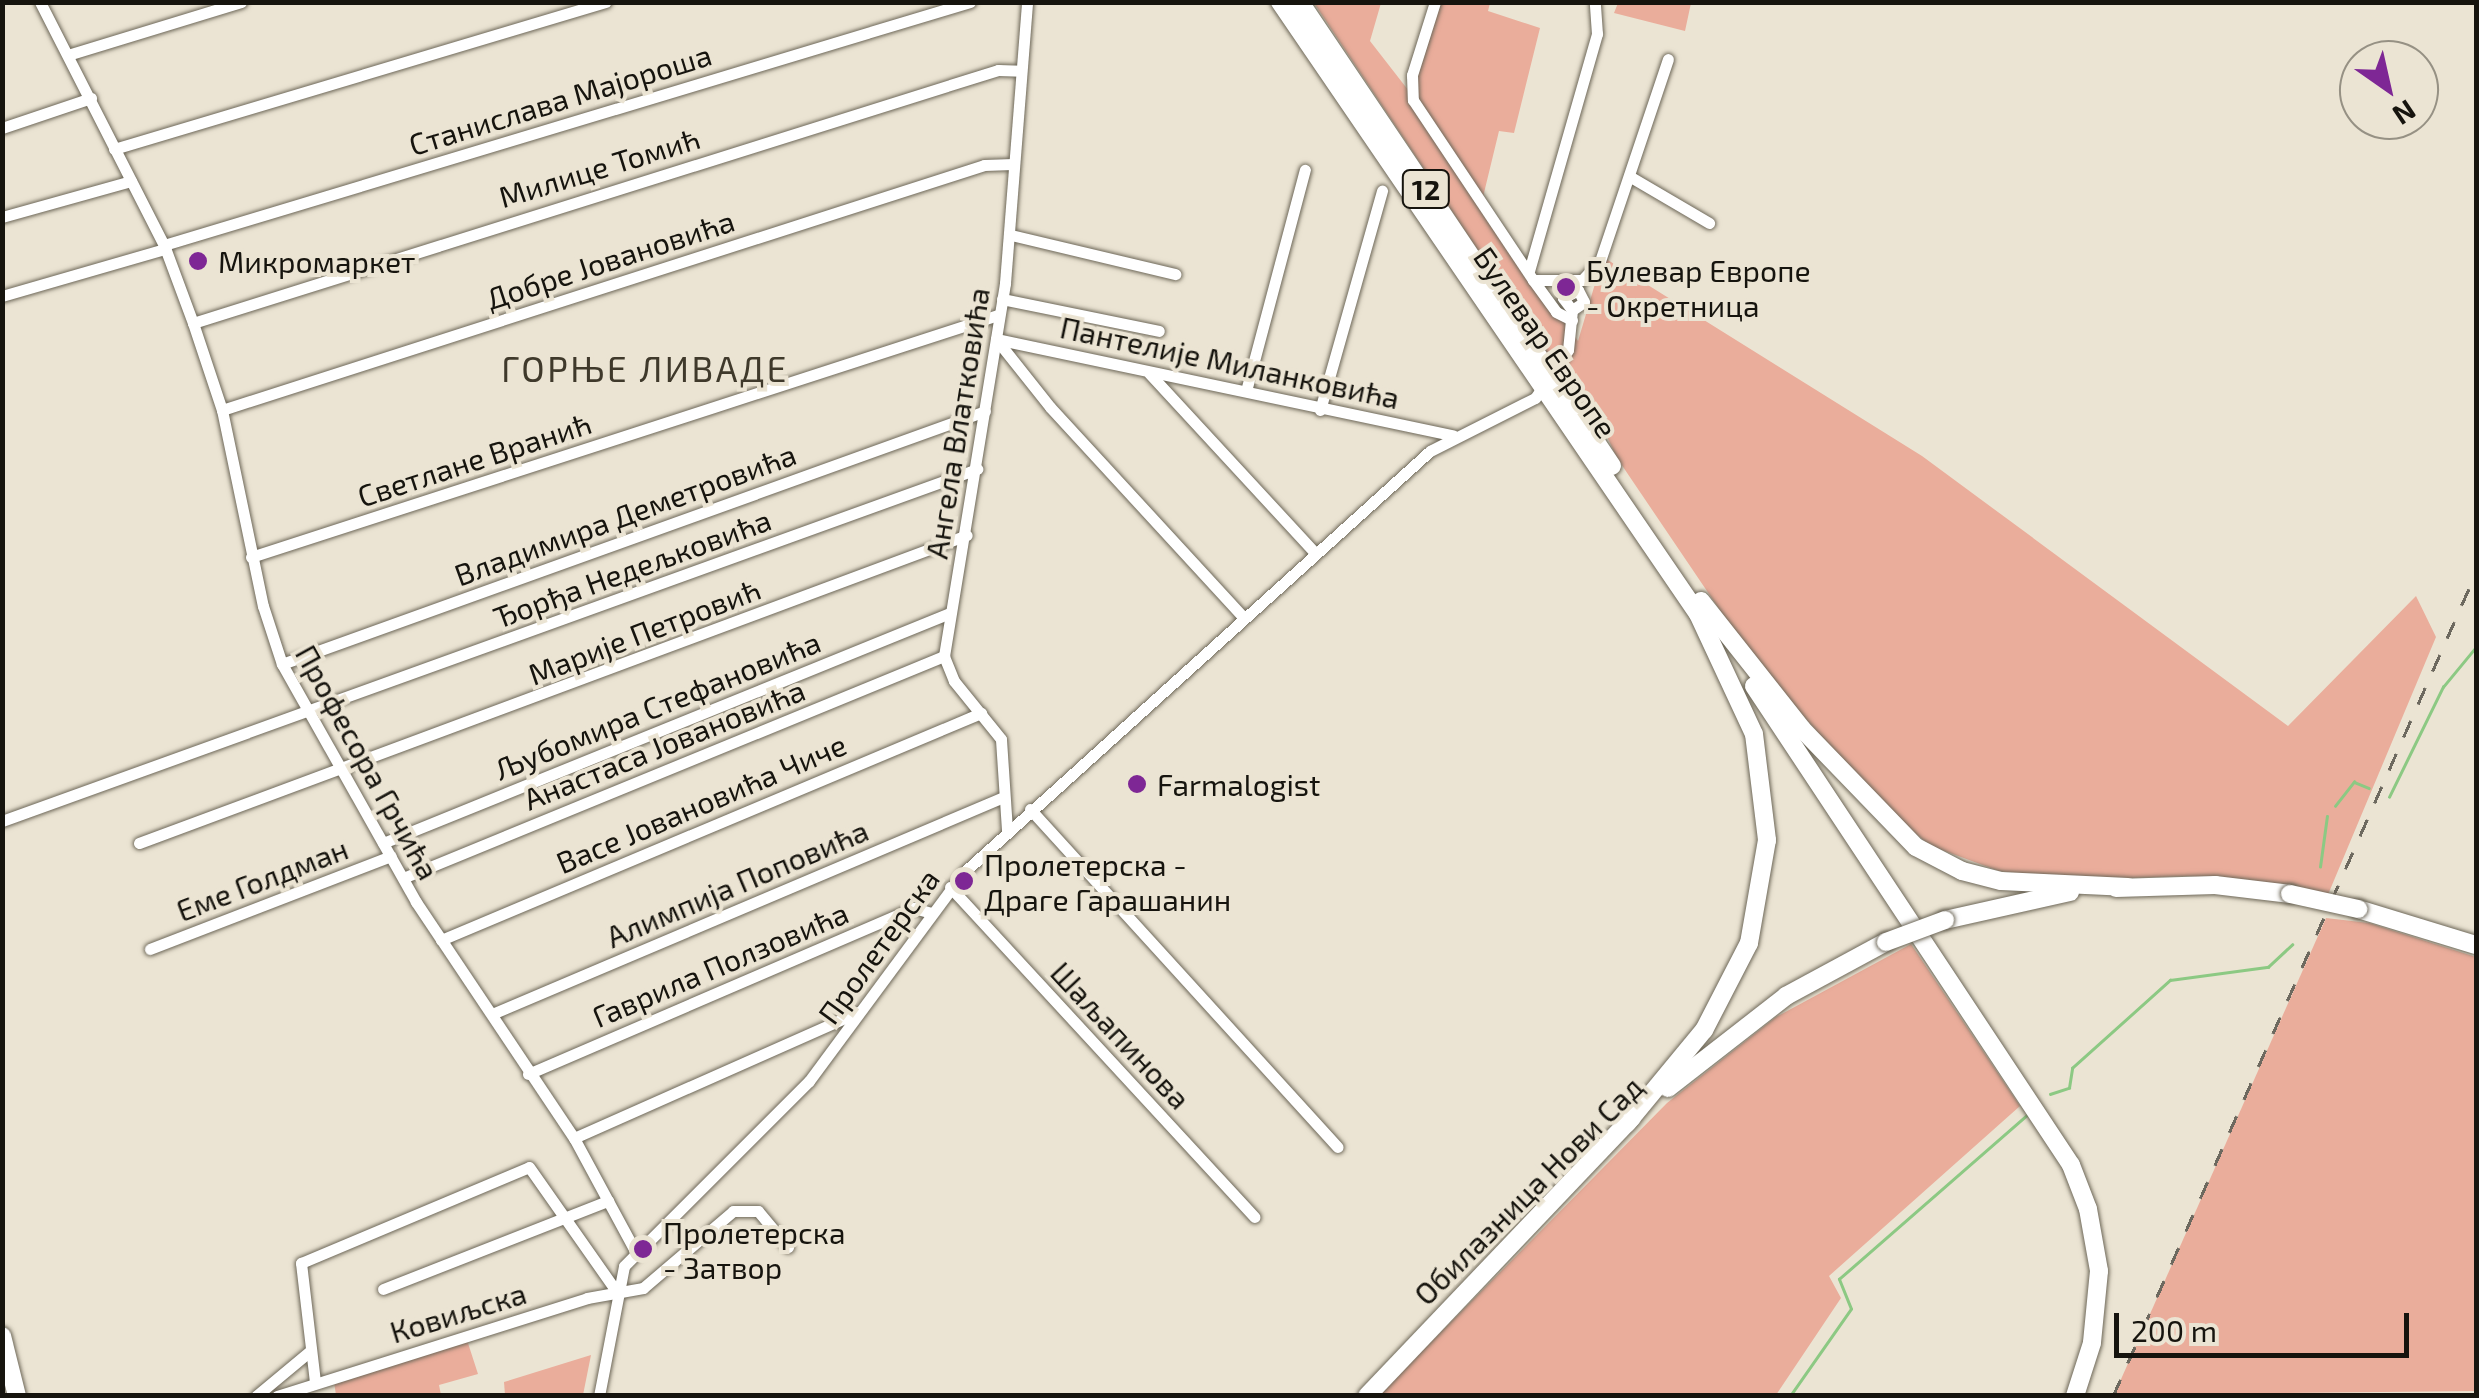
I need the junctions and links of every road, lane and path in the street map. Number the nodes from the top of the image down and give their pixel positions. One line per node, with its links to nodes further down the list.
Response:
1 (40, 2): 10 (street, Професора Грчића)
2 (241, 2): 10 (street)
3 (606, 2): 15 (street)
4 (970, 2): 24 (street, Станислава Мајороша)
5 (1027, 2): 12 (street, Ангела Влатковића)
6 (1280, 2): 36 (main road, Булевар Европе / 12)
7 (1300, 2): 36 (main road, Булевар Европе / 12)
8 (1435, 2): 26 (street)
9 (1595, 2): 26 (street)
10 (71, 54): 13 (street, Професора Грчића)
11 (1668, 59): 18 (street)
12 (1021, 71): 16 (street, Ангела Влатковића); 32 (street, Милице Томић)
13 (91, 98): 14 (street); 15 (street, Професора Грчића)
14 (2, 128)
15 (114, 149): 19 (street, Професора Грчића)
16 (1014, 164): 23 (street, Ангела Влатковића); 38 (street, Добре Јовановића)
17 (1305, 170): 37 (street)
18 (1629, 176): 22 (street); 27 (street)
19 (130, 181): 21 (street); 24 (street, Професора Грчића)
20 (1382, 191): 39 (street)
21 (2, 217)
22 (1710, 223)
23 (1011, 236): 25 (street); 29 (street, Ангела Влатковића)
24 (165, 247): 28 (street); 32 (street, Професора Грчића)
25 (1175, 274)
26 (1531, 275): 27 (street); 31 (street)
27 (1580, 284): 31 (street)
28 (2, 296)
29 (1002, 298): 30 (street, Ангела Влатковића); 33 (street)
30 (998, 315): 34 (street, Ангела Влатковића); 45 (street, Светлане Вранић)
31 (1572, 315): 36 (street)
32 (193, 323): 38 (street, Професора Грчића)
33 (1159, 331)
34 (996, 340): 35 (street, Пантелије Миланковића); 40 (street, Ангела Влатковића); 48 (street)
35 (1148, 372): 37 (street, Пантелије Миланковића); 44 (street)
36 (1548, 379): 41 (street, Пролетерска); 46 (main road, Булевар Европе / 12)
37 (1246, 391): 39 (street, Пантелије Миланковића)
38 (222, 410): 45 (street, Професора Грчића)
39 (1320, 410): 41 (street, Пантелије Миланковића)
40 (985, 411): 42 (street, Ангела Влатковића); 50 (street, Владимира Деметровића)
41 (1453, 435): 44 (street, Пролетерска)
42 (977, 469): 43 (street, Ангела Влатковића); 52 (street, Ђорђа Недељковића)
43 (967, 535): 47 (street, Ангела Влатковића); 53 (street, Марије Петровић)
44 (1316, 554): 48 (street, Пролетерска)
45 (251, 558): 50 (street, Професора Грчића)
46 (1702, 611): 63 (main road); 71 (main road); 89 (main road)
47 (950, 612): 49 (street, Ангела Влатковића); 59 (street, Љубомира Стефановића)
48 (1244, 618): 55 (street, Пролетерска)
49 (944, 656): 51 (street); 61 (street, Анастаса Јовановића)
50 (282, 664): 52 (street, Професора Грчића)
51 (981, 713): 54 (street); 65 (street, Васе Јовановића Чиче)
52 (305, 714): 53 (street, Професора Грчића); 56 (street, Ђорђа Недељковића)
53 (339, 773): 58 (street, Марије Петровић); 59 (street, Професора Грчића)
54 (1001, 798): 57 (street); 69 (street, Алимпија Поповића)
55 (1030, 809): 57 (street, Пролетерска); 73 (street)
56 (2, 821)
57 (1006, 830): 62 (street, Пролетерска)
58 (138, 843)
59 (383, 843): 60 (street, Професора Грчића)
60 (391, 856): 61 (street, Професора Грчића); 67 (street, Еме Голдман)
61 (403, 878): 65 (street, Професора Грчића)
62 (950, 887): 64 (street, Пролетерска); 75 (street, Шаљапинова)
63 (2128, 887): 66 (main road, Обилазница Нови Сад, bridge); 71 (main road, Обилазница Нови Сад, bridge)
64 (932, 913): 68 (street, Пролетерска); 70 (street, Гаврила Ползовића)
65 (441, 940): 69 (street, Професора Грчића)
66 (2476, 945)
67 (150, 949)
68 (861, 1011): 72 (street); 78 (street, Пролетерска)
69 (492, 1014): 70 (street, Професора Грчића)
70 (528, 1074): 72 (street, Професора Грчића)
71 (1627, 1122): 88 (main road, Обилазница Нови Сад)
72 (574, 1138): 74 (street, Професора Грчића)
73 (1338, 1148)
74 (608, 1201): 76 (street); 78 (street, Професора Грчића)
75 (1255, 1217)
76 (564, 1220): 79 (street); 80 (street); 82 (street)
77 (788, 1247): 80 (street, Ковиљска)
78 (635, 1252): 80 (street, Пролетерска)
79 (384, 1289)
80 (616, 1291): 83 (street, Ковиљска); 87 (street, Пролетерска)
81 (2, 1336): 84 (main road)
82 (310, 1351): 83 (street); 85 (street)
83 (315, 1382): 86 (street, Ковиљска)
84 (17, 1396)
85 (256, 1396)
86 (277, 1396)
87 (599, 1396)
88 (1367, 1396)
89 (2074, 1396)

